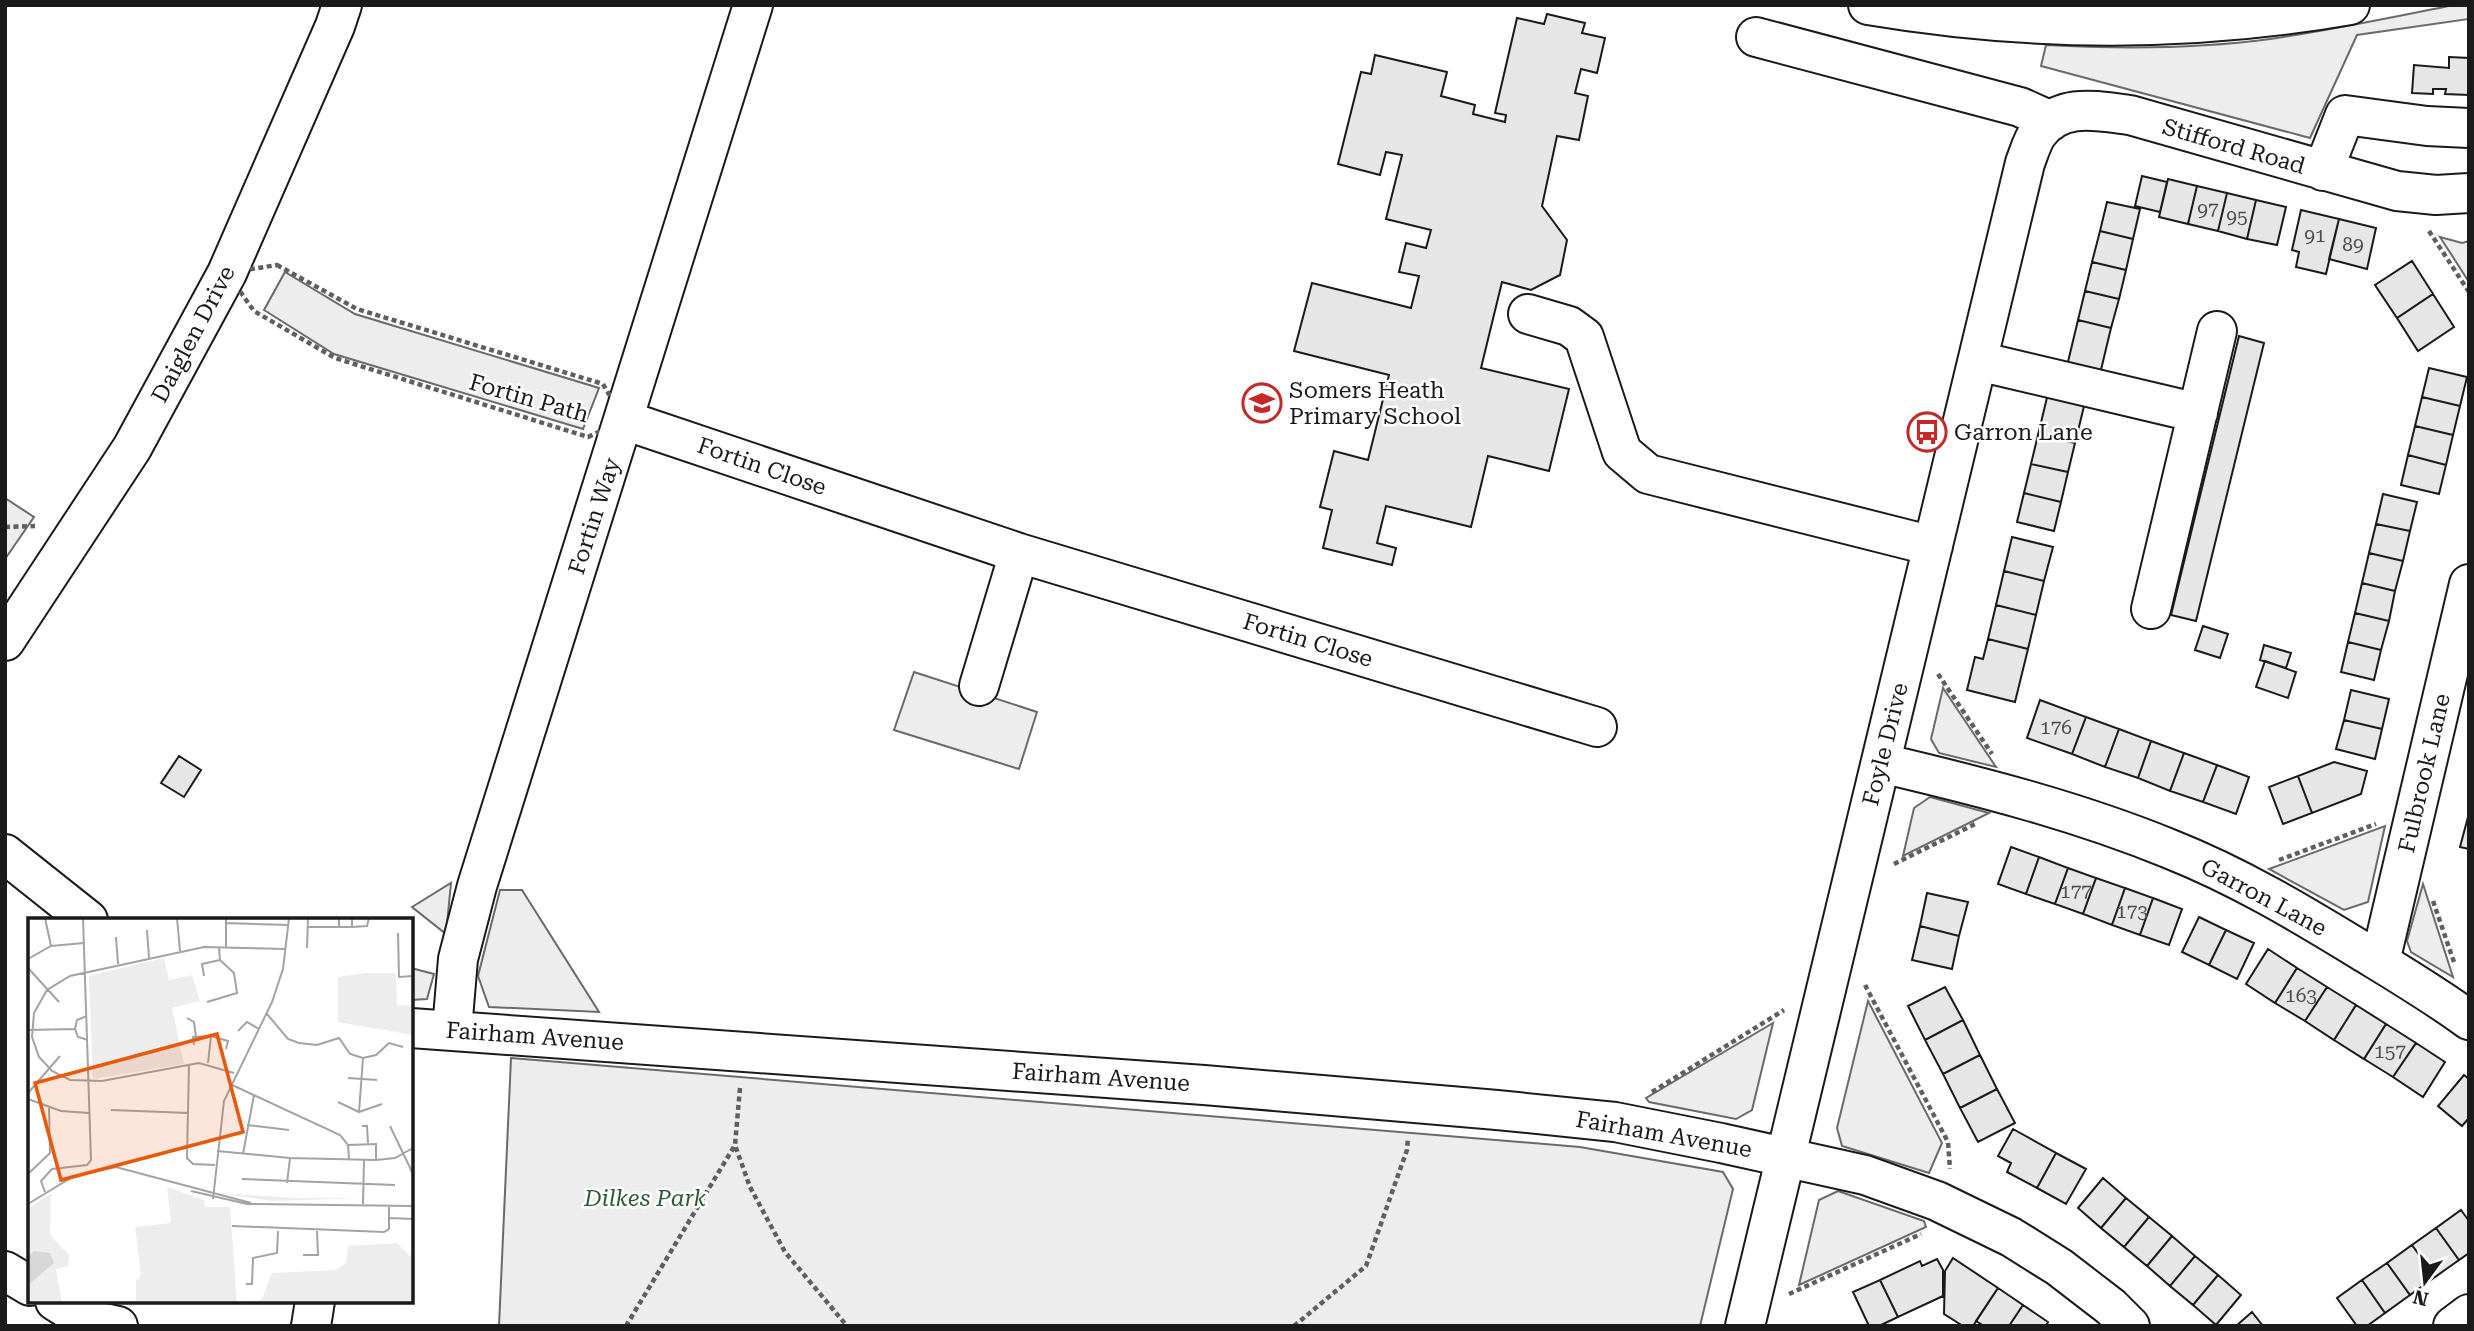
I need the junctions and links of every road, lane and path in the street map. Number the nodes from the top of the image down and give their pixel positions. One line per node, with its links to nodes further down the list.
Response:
1 (342, 5): 11 (street, Daiglen Drive)
2 (753, 5): 17 (street, Fortin Way)
3 (1868, 5): 4 (street)
4 (2350, 5)
5 (1756, 37): 6 (street)
6 (2051, 121): 8 (street, Stifford Road); 15 (street, Foyle Drive)
7 (2469, 128): 8 (street)
8 (2323, 171): 9 (street, Stifford Road)
9 (2469, 193)
10 (2426, 227): 12 (path)
11 (227, 273): 17 (path, Fortin Path); 17 (path, Fortin Path); 24 (street, Daiglen Drive)
12 (2469, 292)
13 (1528, 314): 20 (street)
14 (2217, 331): 16 (street)
15 (1978, 361): 16 (street); 20 (street, Foyle Drive)
16 (2198, 413): 23 (street)
17 (625, 420): 21 (street, Fortin Close); 43 (street, Fortin Way)
18 (35, 526): 19 (path)
19 (5, 527)
20 (1933, 546): 28 (street, Foyle Drive)
21 (1019, 553): 26 (street); 27 (street, Fortin Close)
22 (2469, 584): 37 (street, Fulbrook Lane)
23 (2151, 610)
24 (5, 641)
25 (1938, 673): 29 (path)
26 (979, 686)
27 (1597, 727)
28 (1881, 762): 37 (street, Garron Lane); 48 (street, Foyle Drive)
29 (1999, 764)
30 (1979, 822): 34 (path)
31 (2381, 822): 33 (path)
32 (5, 854): 36 (street)
33 (2268, 864)
34 (1893, 865)
35 (2429, 890): 38 (path)
36 (85, 918)
37 (2380, 962): 41 (street, Garron Lane)
38 (2456, 968)
39 (1864, 985): 49 (path)
40 (1784, 1010): 45 (path)
41 (2469, 1020)
42 (413, 1028): 43 (street, Fairham Avenue)
43 (452, 1030): 44 (street, Fairham Avenue)
44 (743, 1051): 46 (street, Fairham Avenue); 47 (path)
45 (1642, 1098)
46 (1411, 1102): 48 (street, Fairham Avenue); 61 (path)
47 (735, 1145): 59 (path); 60 (path)
48 (1787, 1157): 62 (street, Foyle Drive); 63 (street, Fairham Avenue)
49 (1950, 1175)
50 (1932, 1229): 53 (path)
51 (5, 1271): 52 (street)
52 (28, 1285)
53 (1789, 1294)
54 (315, 1303): 58 (street)
55 (75, 1307): 57 (street)
56 (2469, 1314): 64 (street)
57 (118, 1326)
58 (311, 1326)
59 (626, 1326)
60 (847, 1326)
61 (1294, 1326)
62 (1745, 1326)
63 (2130, 1326)
64 (2453, 1326)

